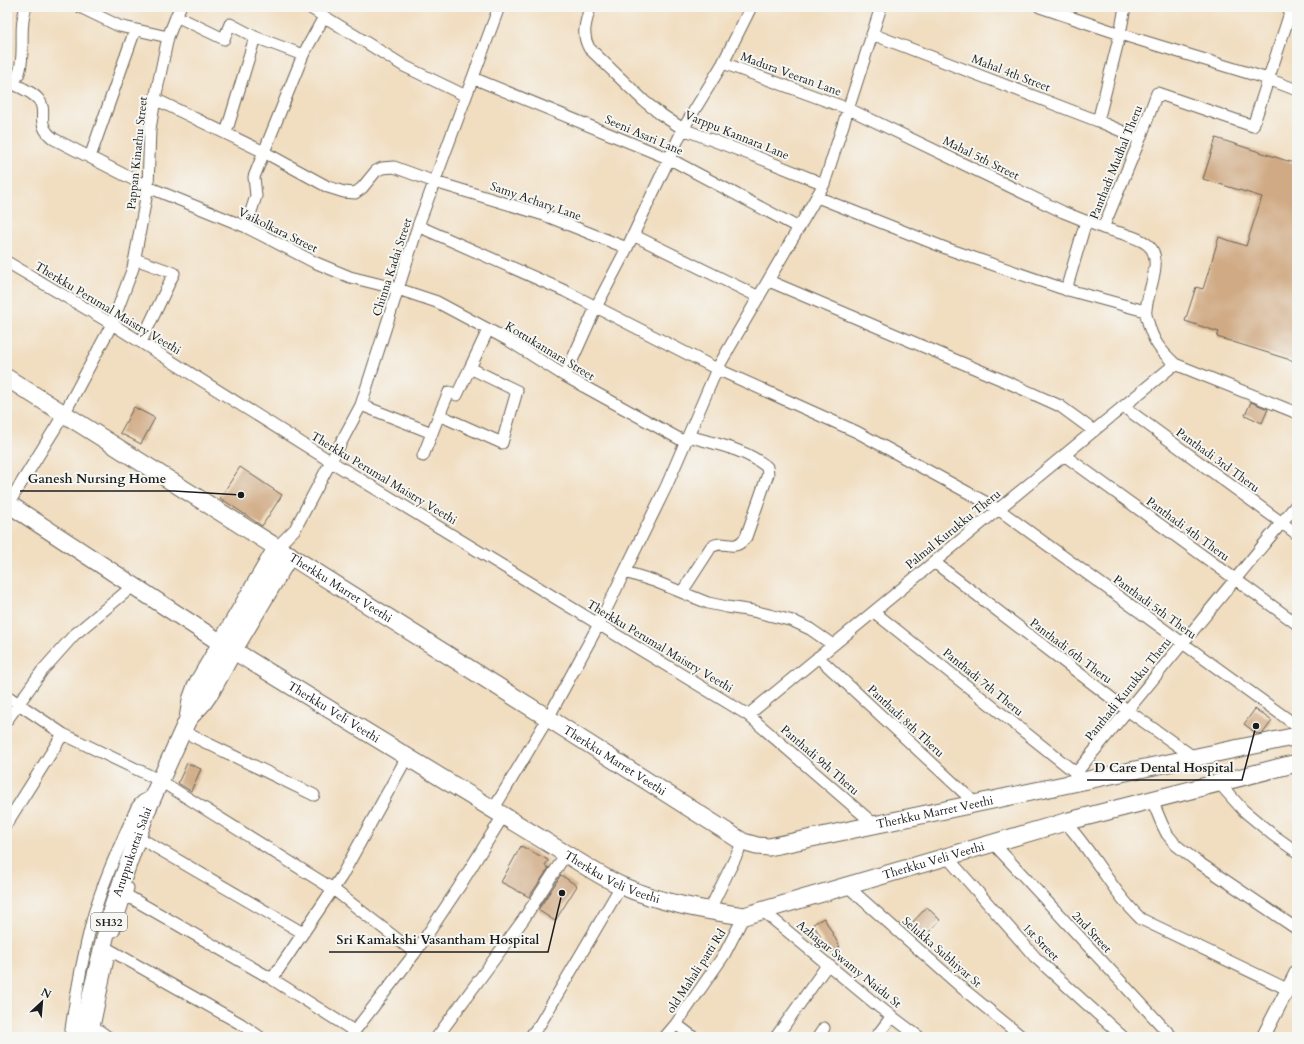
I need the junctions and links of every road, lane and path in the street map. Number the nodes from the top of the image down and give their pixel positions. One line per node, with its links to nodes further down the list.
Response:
1 (26, 7): 22 (street)
2 (80, 7): 13 (street)
3 (309, 7): 12 (street)
4 (499, 7): 20 (street, Chinna Kadai Street)
5 (590, 7): 28 (street, Varppu Kannara Lane)
6 (751, 7): 19 (street)
7 (881, 7): 14 (street)
8 (1040, 7): 15 (street)
9 (1125, 7): 15 (street)
10 (1292, 7): 21 (street, Panthadi Mudhal Theru)
11 (178, 12): 16 (street, Pappan Kinathu Street); 17 (street)
12 (324, 17): 18 (street); 24 (street)
13 (135, 30): 16 (street); 32 (street)
14 (872, 34): 26 (street); 27 (street, Mahal 4th Street)
15 (1120, 34): 21 (street); 27 (street)
16 (168, 37): 25 (street, Pappan Kinathu Street)
17 (255, 37): 18 (street); 29 (street)
18 (303, 54): 31 (street)
19 (723, 63): 26 (street, Madura Veeran Lane); 28 (street)
20 (473, 78): 24 (street, Chinna Kadai Street); 33 (street, Seeni Asari Lane)
21 (1268, 79): 23 (street); 30 (street, Panthadi Mudhal Theru)
22 (10, 82): 32 (street, Vaikolkara Street)
23 (1297, 90)
24 (466, 96): 34 (street, Chinna Kadai Street)
25 (155, 99): 29 (street, Samy Achary Lane); 36 (street, Pappan Kinathu Street)
26 (849, 109): 35 (street); 38 (street, Mahal 5th Street)
27 (1098, 121): 30 (street, Mahal 4th Street)
28 (683, 129): 33 (street); 35 (street, Varppu Kannara Lane)
29 (226, 133): 31 (street, Samy Achary Lane)
30 (1140, 139): 42 (street, Panthadi Mudhal Theru)
31 (264, 152): 34 (street, Samy Achary Lane); 40 (street)
32 (90, 157): 36 (street, Vaikolkara Street)
33 (670, 159): 41 (street, Seeni Asari Lane); 43 (street)
34 (435, 182): 39 (street, Chinna Kadai Street); 44 (street, Samy Achary Lane)
35 (824, 184): 37 (street)
36 (148, 187): 40 (street, Vaikolkara Street); 45 (street, Pappan Kinathu Street)
37 (817, 197): 41 (street); 49 (street)
38 (1086, 222): 42 (street, Mahal 5th Street); 49 (street)
39 (418, 226): 48 (street, Chinna Kadai Street); 51 (street, Panthadi 5th Theru)
40 (246, 227): 48 (street, Vaikolkara Street)
41 (799, 228): 47 (street)
42 (1103, 228): 52 (street, Panthadi Mudhal Theru)
43 (633, 235): 44 (street); 50 (street)
44 (627, 248): 51 (street)
45 (135, 259): 53 (street, Pappan Kinathu Street); 55 (street)
46 (7, 262): 53 (street, Therkku Perumal Maistry Veethi)
47 (769, 280): 50 (street); 66 (street)
48 (398, 289): 54 (street, Kottukannara Street); 61 (street, Chinna Kadai Street)
49 (1066, 290): 52 (street)
50 (759, 297): 58 (street)
51 (596, 307): 58 (street, Panthadi 5th Theru); 59 (street)
52 (1146, 311): 56 (street, Panthadi Mudhal Theru)
53 (112, 324): 55 (street, Therkku Perumal Maistry Veethi); 64 (street, Pappan Kinathu Street)
54 (488, 330): 57 (street); 59 (street, Kottukannara Street)
55 (141, 342): 71 (street, Therkku Perumal Maistry Veethi)
56 (1175, 364): 62 (street, Palmal Kurukku Theru); 63 (street, Panthadi Mudhal Theru)
57 (470, 368): 65 (street); 65 (street)
58 (717, 369): 68 (street); 74 (street, Panthadi 5th Theru)
59 (565, 376): 68 (street, Kottukannara Street)
60 (7, 378): 64 (main road, Therkku Marret Veethi)
61 (361, 405): 67 (street); 71 (street, Chinna Kadai Street)
62 (1124, 407): 66 (street, Palmal Kurukku Theru); 75 (street, Panthadi 3rd Theru)
63 (1297, 413)
64 (64, 414): 72 (street, Pappan Kinathu Street); 77 (main road, Therkku Marret Veethi)
65 (439, 415): 67 (street)
66 (1094, 431): 69 (street, Palmal Kurukku Theru)
67 (432, 433): 70 (street)
68 (687, 439): 79 (street); 82 (street, Kottukannara Street)
69 (1064, 455): 74 (street, Palmal Kurukku Theru); 80 (street, Panthadi 4th Theru)
70 (423, 456)
71 (330, 461): 77 (street, Chinna Kadai Street); 84 (street, Therkku Perumal Maistry Veethi)
72 (8, 504): 81 (main road, Therkku Veli Veethi)
73 (1297, 504): 75 (street, Panthadi Kurukku Theru)
74 (998, 509): 78 (street, Palmal Kurukku Theru); 86 (street, Panthadi 5th Theru)
75 (1281, 523): 76 (street, Panthadi 3rd Theru); 80 (street, Panthadi Kurukku Theru)
76 (1297, 534)
77 (283, 551): 88 (main road, Aruppukottai Salai); 94 (main road, Therkku Marret Veethi)
78 (934, 562): 83 (street, Palmal Kurukku Theru); 92 (street, Panthadi 6th Theru)
79 (625, 572): 82 (street); 84 (street)
80 (1234, 579): 85 (street, Panthadi 4th Theru); 86 (street, Panthadi Kurukku Theru)
81 (133, 586): 88 (main road, Therkku Veli Veethi); 91 (street)
82 (682, 592): 87 (street)
83 (874, 612): 87 (street, Palmal Kurukku Theru); 103 (street, Panthadi 7th Theru)
84 (599, 624): 93 (street, Therkku Perumal Maistry Veethi); 94 (street)
85 (1297, 624)
86 (1182, 644): 92 (street, Panthadi Kurukku Theru); 97 (street, Panthadi 5th Theru)
87 (833, 645): 89 (street, Palmal Kurukku Theru)
88 (227, 647): 96 (main road, Aruppukottai Salai / SH32); 100 (main road, Therkku Veli Veethi)
89 (818, 657): 93 (street, Palmal Kurukku Theru); 108 (street, Panthadi 8th Theru)
90 (7, 696): 91 (street)
91 (18, 704): 95 (street); 98 (street)
92 (1127, 710): 101 (street, Panthadi 6th Theru); 103 (street, Panthadi Kurukku Theru)
93 (748, 714): 112 (street, Panthadi 9th Theru)
94 (548, 718): 109 (street); 114 (main road, Therkku Marret Veethi)
95 (7, 720)
96 (185, 725): 105 (main road, Aruppukottai Salai / SH32); 106 (street)
97 (1297, 726)
98 (63, 734): 105 (street); 110 (street)
99 (1297, 736): 101 (main road, Therkku Marret Veethi)
100 (407, 757): 109 (main road, Therkku Veli Veethi); 121 (street)
101 (1194, 758): 103 (main road, Therkku Marret Veethi)
102 (1297, 763): 104 (main road, Therkku Veli Veethi)
103 (1077, 777): 108 (main road, Therkku Marret Veethi)
104 (1219, 783): 107 (main road, Therkku Veli Veethi); 116 (street)
105 (153, 795): 113 (street); 121 (street); 136 (main road, Aruppukottai Salai / SH32); 138 (street)
106 (314, 795)
107 (1152, 800): 111 (main road, Therkku Veli Veethi); 126 (street)
108 (975, 804): 112 (main road, Therkku Marret Veethi)
109 (498, 813): 117 (main road, Therkku Veli Veethi); 129 (street)
110 (8, 820)
111 (1065, 822): 115 (main road, Therkku Veli Veethi); 133 (street)
112 (875, 825): 114 (main road, Therkku Marret Veethi)
113 (145, 841): 122 (street); 127 (street)
114 (743, 842): 123 (street)
115 (993, 843): 118 (main road, Therkku Veli Veethi); 150 (street, 2nd Street)
116 (1297, 852)
117 (566, 854): 119 (main road, Therkku Veli Veethi); 141 (street)
118 (947, 857): 120 (main road, Therkku Veli Veethi); 149 (street, 1st Street)
119 (621, 886): 123 (main road, Therkku Veli Veethi); 142 (street)
120 (847, 886): 124 (main road, Therkku Veli Veethi); 148 (street, Selukka Subhiyar St)
121 (333, 889): 127 (street); 129 (street)
122 (126, 895): 128 (street); 132 (street)
123 (709, 911): 125 (main road, Therkku Veli Veethi)
124 (763, 911): 125 (main road, Therkku Veli Veethi); 130 (street, Azhagar Swamy Naidu St)
125 (744, 916): 135 (street, old Mahali patti Rd)
126 (1297, 929)
127 (303, 933): 132 (street)
128 (110, 950): 136 (street); 140 (street)
129 (415, 953): 137 (street)
130 (828, 964): 134 (street, Azhagar Swamy Naidu St); 145 (street)
131 (1297, 971): 133 (street)
132 (272, 979): 137 (street)
133 (1288, 989): 151 (street)
134 (892, 1016): 146 (street); 147 (street, Azhagar Swamy Naidu St)
135 (676, 1024): 143 (street, old Mahali patti Rd); 144 (street)
136 (90, 1034): 139 (street)
137 (352, 1034)
138 (70, 1037)
139 (108, 1037)
140 (260, 1037)
141 (437, 1037)
142 (530, 1037)
143 (665, 1037)
144 (693, 1037)
145 (776, 1037)
146 (876, 1037)
147 (919, 1037)
148 (1022, 1037)
149 (1123, 1037)
150 (1172, 1037)
151 (1263, 1037)

